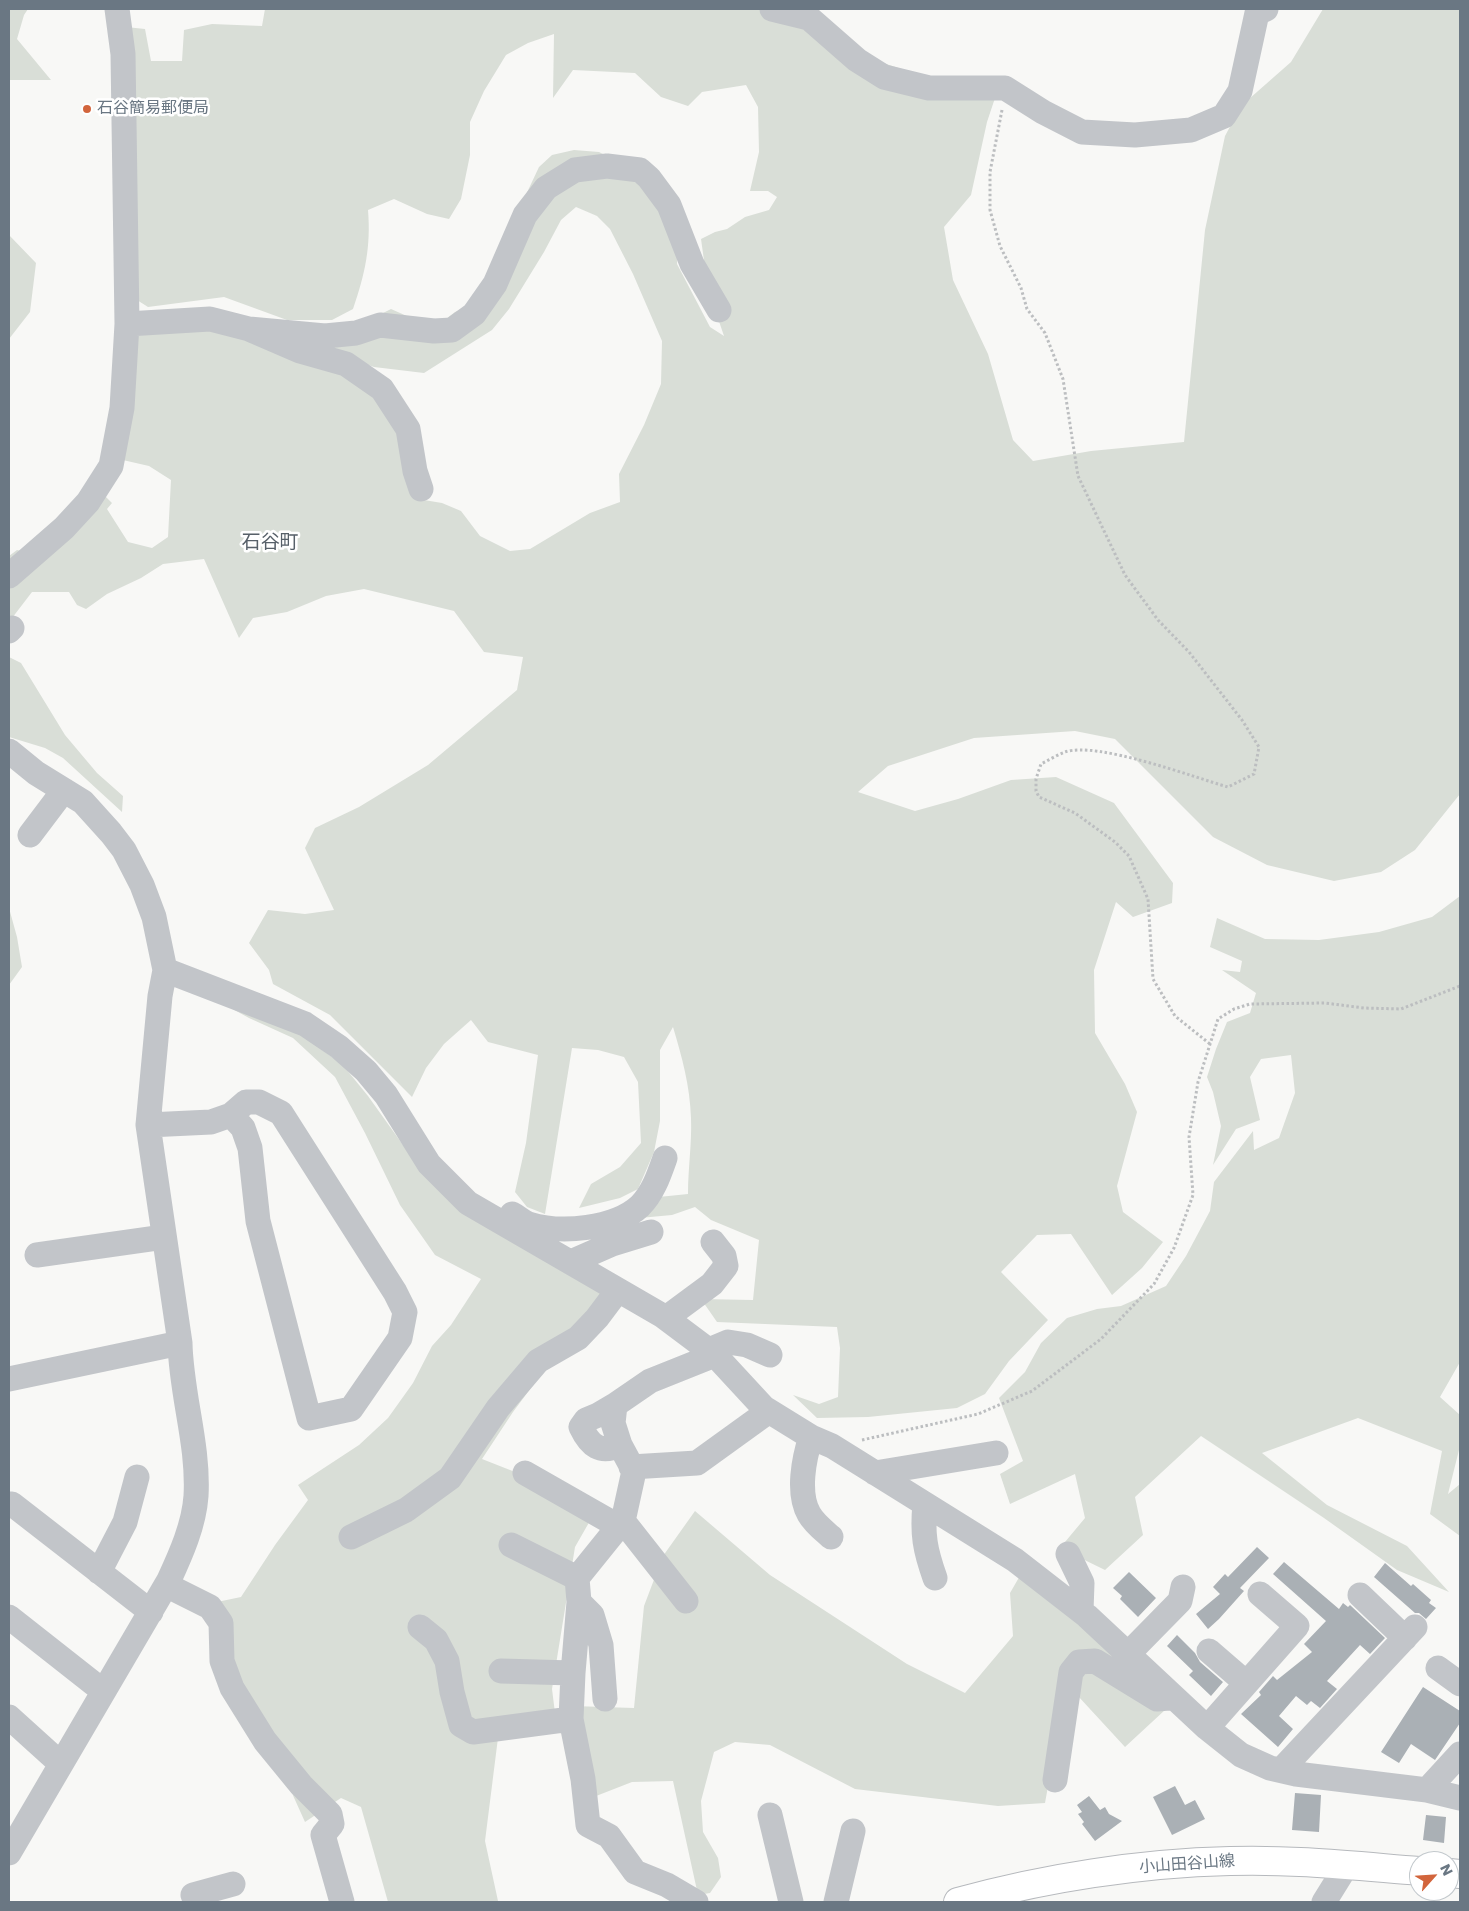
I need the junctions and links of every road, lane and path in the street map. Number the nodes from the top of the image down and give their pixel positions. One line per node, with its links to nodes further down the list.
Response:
1 (117, 9): 7 (street)
2 (772, 9): 4 (street)
3 (1259, 10): 5 (street)
4 (798, 12): 5 (street)
5 (1006, 88): 16 (path)
6 (719, 310): 8 (street)
7 (127, 324): 8 (street); 10 (street)
8 (249, 329): 9 (street)
9 (421, 489)
10 (9, 576)
11 (11, 747): 12 (street)
12 (64, 790): 13 (street); 14 (street)
13 (30, 835)
14 (165, 970): 18 (street); 20 (street)
15 (1460, 986): 16 (path)
16 (1210, 1044): 33 (path)
17 (231, 1115): 17 (street); 18 (street)
18 (148, 1126): 22 (street)
19 (665, 1158): 20 (street)
20 (463, 1197): 25 (street)
21 (651, 1232): 25 (street)
22 (164, 1237): 24 (street); 28 (street)
23 (713, 1242): 27 (street)
24 (37, 1256)
25 (571, 1262): 26 (street)
26 (618, 1290): 27 (street); 42 (street)
27 (666, 1318): 29 (street)
28 (180, 1343): 31 (street); 48 (street)
29 (712, 1352): 30 (street); 32 (street); 35 (street)
30 (770, 1355)
31 (9, 1379)
32 (768, 1411): 33 (street); 35 (street)
33 (822, 1441): 37 (street); 43 (street)
34 (996, 1453): 37 (street)
35 (631, 1466): 41 (street)
36 (525, 1473): 41 (street)
37 (875, 1473): 40 (street)
38 (137, 1477): 46 (street)
39 (12, 1504): 46 (street)
40 (925, 1504): 47 (street); 54 (street)
41 (621, 1523): 52 (street); 53 (street)
42 (351, 1536)
43 (831, 1537)
44 (511, 1545): 53 (street)
45 (1068, 1554): 54 (street)
46 (99, 1572): 55 (street)
47 (935, 1578)
48 (166, 1585): 55 (street); 84 (street)
49 (1183, 1587): 59 (street)
50 (1260, 1594): 63 (street)
51 (1360, 1595): 73 (street)
52 (686, 1601)
53 (589, 1602): 62 (street); 67 (street)
54 (1081, 1611): 59 (street)
55 (151, 1612): 65 (street)
56 (9, 1617): 65 (street)
57 (420, 1627): 69 (street)
58 (1209, 1651): 63 (street)
59 (1128, 1654): 66 (street)
60 (1438, 1668): 64 (street)
61 (501, 1671): 62 (street)
62 (573, 1673): 69 (street)
63 (1246, 1683): 70 (street)
64 (1460, 1684)
65 (103, 1691): 72 (street)
66 (1174, 1698): 70 (street); 74 (street)
67 (605, 1699)
68 (9, 1717): 72 (street)
69 (571, 1718): 85 (street)
70 (1207, 1728): 73 (street)
71 (1460, 1754): 75 (street)
72 (61, 1764): 79 (street)
73 (1281, 1770): 75 (street)
74 (1055, 1780)
75 (1427, 1790): 76 (street)
76 (1460, 1798)
77 (770, 1814): 86 (street)
78 (853, 1831): 87 (street)
79 (9, 1852)
80 (1347, 1865): 81 (main road, 小山田谷山線); 88 (main road, 小山田谷山線); 89 (street)
81 (1409, 1870)
82 (233, 1885): 83 (street)
83 (193, 1895)
84 (342, 1902)
85 (696, 1902)
86 (791, 1902)
87 (836, 1902)
88 (958, 1902)
89 (1324, 1902)

